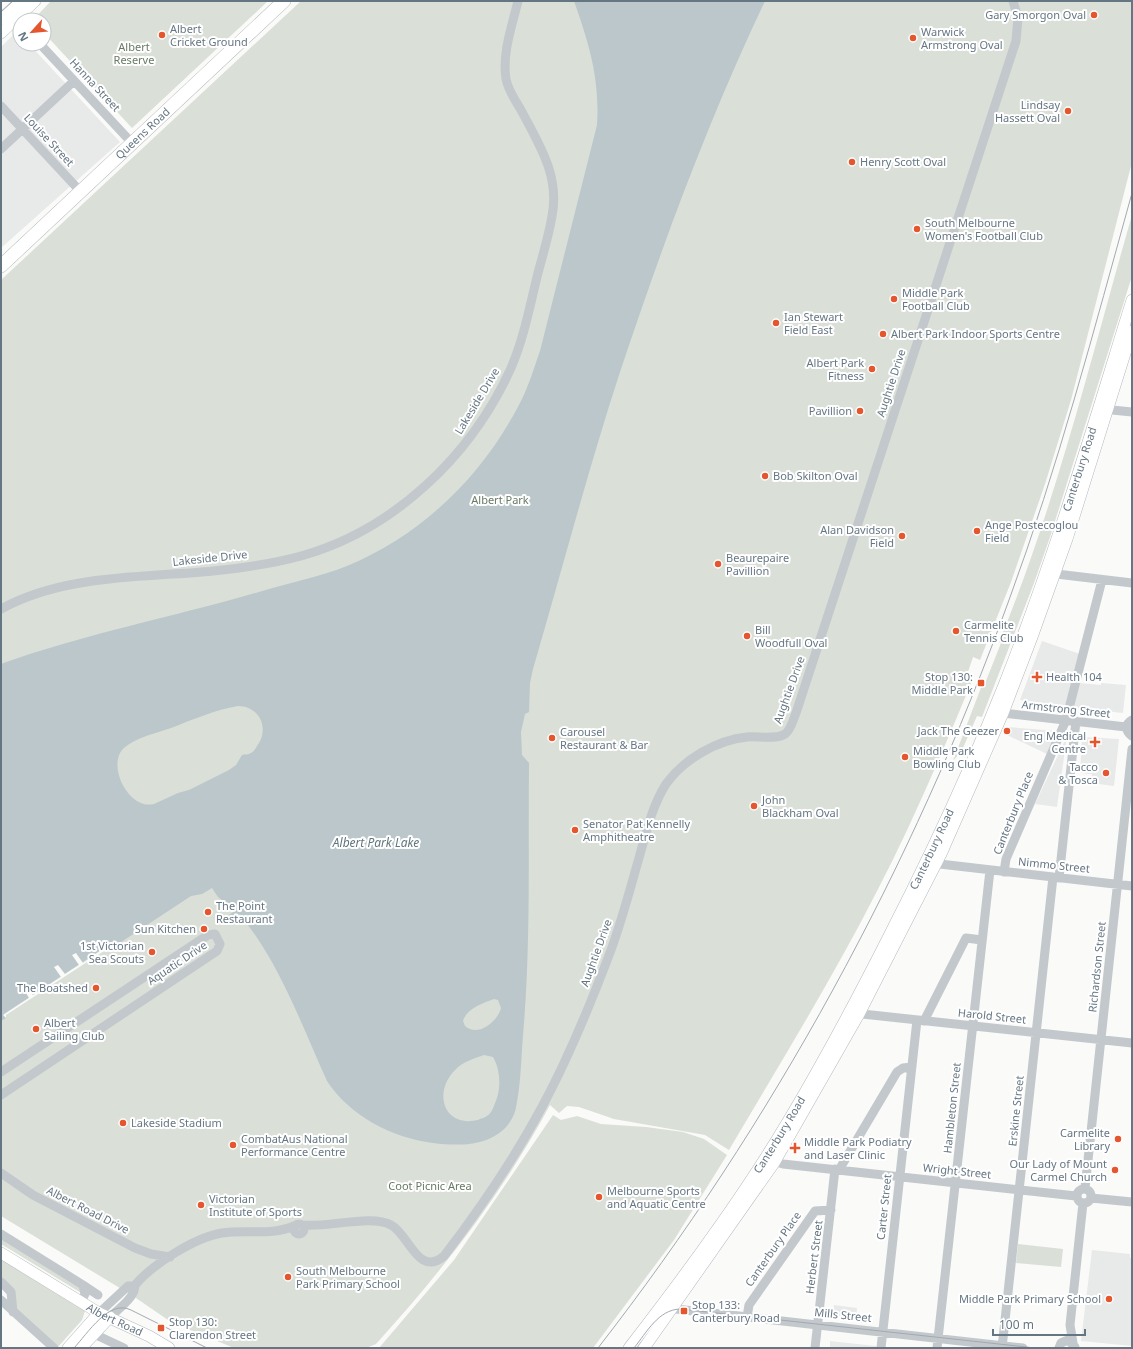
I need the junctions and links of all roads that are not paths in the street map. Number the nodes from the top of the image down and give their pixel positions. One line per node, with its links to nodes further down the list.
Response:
1 (21, 1): 7 (main road)
2 (35, 1): 6 (main road)
3 (518, 1): 25 (street, Lakeside Drive)
4 (1013, 1): 63 (street, Aughtie Drive)
5 (282, 2): 14 (highway, Queens Road)
6 (25, 12)
7 (1, 19)
8 (12, 25): 9 (main road)
9 (1, 33)
10 (47, 52): 11 (street, Hanna Street)
11 (74, 81): 13 (street); 14 (street, Hanna Street)
12 (1, 106): 13 (street, Louise Street)
13 (22, 129): 15 (street); 16 (street, Louise Street)
14 (132, 143): 16 (highway, Queens Road)
15 (1, 149)
16 (80, 191): 17 (highway, Queens Road)
17 (1, 266)
18 (1132, 300): 20 (main road, Canterbury Road)
19 (1132, 331): 20 (main road, Canterbury Road)
20 (1102, 409): 21 (street); 22 (main road, Canterbury Road)
21 (1132, 412)
22 (1050, 574): 23 (street); 26 (main road, Canterbury Road); 32 (main road, Canterbury Road)
23 (1102, 580): 24 (street); 27 (street, Canterbury Place)
24 (1132, 583)
25 (1, 609)
26 (1003, 713): 27 (street, Armstrong Street); 32 (main road, Canterbury Road)
27 (1066, 720): 28 (street, Armstrong Street); 34 (street, Canterbury Place)
28 (1076, 721): 29 (street, Armstrong Street); 35 (street, Erskine Street)
29 (1129, 724): 30 (street)
30 (1132, 736)
31 (1132, 749): 36 (street, Richardson Street)
32 (931, 863): 33 (street, Nimmo Street); 39 (main road, Canterbury Road)
33 (990, 870): 34 (street, Nimmo Street); 38 (street, Hambleton Street)
34 (1004, 872): 35 (street, Nimmo Street)
35 (1056, 878): 36 (street, Nimmo Street); 42 (street, Erskine Street)
36 (1118, 885): 37 (street, Nimmo Street); 43 (street, Richardson Street)
37 (1132, 886)
38 (982, 940): 40 (street); 41 (street, Hambleton Street)
39 (854, 1014): 40 (street, Harold Street); 48 (main road, Canterbury Road)
40 (921, 1020): 41 (street, Harold Street); 45 (street, Carter Street)
41 (973, 1026): 42 (street, Harold Street); 53 (street, Hambleton Street)
42 (1037, 1033): 43 (street, Harold Street); 55 (street, Erskine Street)
43 (1101, 1041): 44 (street, Harold Street); 54 (street, Richardson Street)
44 (1132, 1044)
45 (912, 1067): 50 (street); 52 (street, Carter Street)
46 (1, 1072): 47 (street, Aquatic Drive)
47 (1, 1095)
48 (770, 1160): 50 (street, Wright Street); 69 (main road, Canterbury Road)
49 (1, 1164): 51 (street)
50 (837, 1170): 52 (street, Wright Street); 60 (street, Herbert Street)
51 (2, 1173): 63 (street, Albert Road Drive)
52 (900, 1176): 53 (street, Wright Street); 75 (street, Carter Street)
53 (956, 1182): 55 (street, Wright Street); 77 (street, Hambleton Street)
54 (1085, 1188): 56 (street); 57 (street)
55 (1019, 1190): 56 (street, Wright Street); 80 (street, Erskine Street)
56 (1076, 1196): 59 (street)
57 (1091, 1198): 58 (street); 59 (street)
58 (1132, 1202)
59 (1083, 1203): 74 (street)
60 (831, 1210): 72 (street, Canterbury Place); 73 (street, Herbert Street)
61 (1, 1234): 65 (street, Albert Road)
62 (1, 1253): 68 (main road, Albert Road)
63 (170, 1257): 71 (street, Aughtie Drive)
64 (1, 1282): 70 (street)
65 (83, 1285): 66 (street, Albert Road); 68 (street, Albert Road)
66 (98, 1294)
67 (1, 1300): 70 (street)
68 (81, 1302): 71 (main road, Albert Road)
69 (667, 1308): 72 (street, Mills Street); 86 (main road, Canterbury Road); 87 (main road, Canterbury Road)
70 (13, 1312): 81 (street)
71 (105, 1315): 76 (main road); 82 (main road); 85 (main road, Albert Road)
72 (747, 1317): 73 (street, Mills Street)
73 (818, 1325): 75 (street, Mills Street); 88 (street, Herbert Street)
74 (1070, 1325): 78 (street); 79 (street)
75 (882, 1332): 77 (street, Mills Street); 89 (street, Carter Street)
76 (94, 1334): 83 (main road); 84 (street, Albert Road)
77 (937, 1343): 80 (street, Mills Street)
78 (1061, 1345): 79 (street); 91 (street)
79 (1076, 1346)
80 (1002, 1347): 90 (street, Mills Street)
81 (54, 1348)
82 (68, 1348)
83 (82, 1348)
84 (124, 1348)
85 (169, 1348)
86 (629, 1348)
87 (644, 1348)
88 (815, 1348)
89 (881, 1348)
90 (1023, 1348)
91 (1050, 1348)

